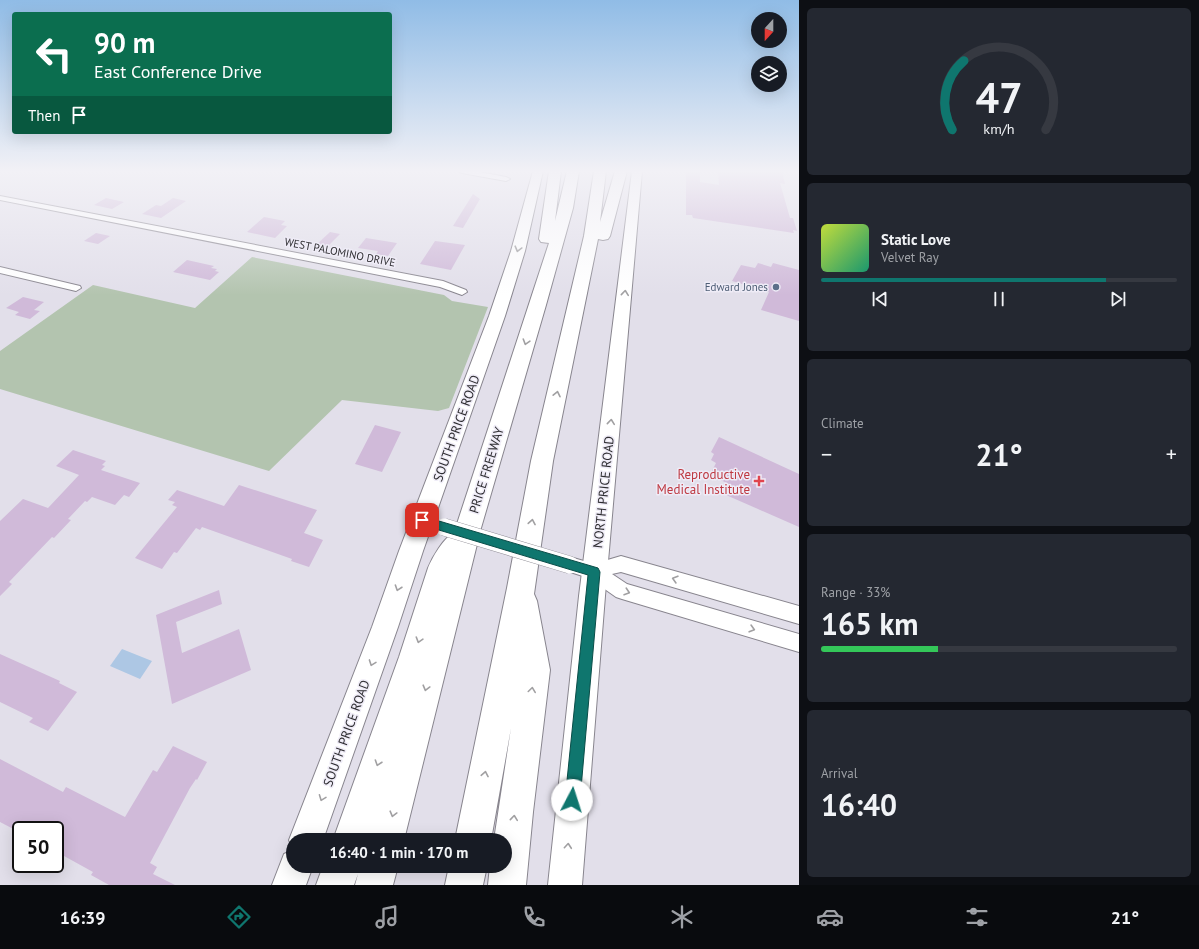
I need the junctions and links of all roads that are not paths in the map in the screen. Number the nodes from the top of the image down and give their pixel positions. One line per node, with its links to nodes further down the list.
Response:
1 (74, 212): 10 (street, WEST PALOMINO DRIVE)
2 (528, 212): 13 (main road, SOUTH PRICE ROAD, one-way to 13)
3 (549, 212): 11 (highway)
4 (565, 212): 11 (highway, PRICE FREEWAY)
5 (594, 212): 12 (highway)
6 (609, 212): 12 (highway)
7 (631, 212): 14 (main road, NORTH PRICE ROAD, one-way to 7)
8 (0, 270): 9 (street)
9 (76, 288)
10 (462, 292)
11 (538, 305): 13 (highway, PRICE FREEWAY, one-way to 13)
12 (573, 316): 15 (highway, one-way to 12)
13 (445, 525): 14 (street, bridge); 18 (main road, SOUTH PRICE ROAD, one-way to 18); 19 (highway, one-way to 19); 20 (highway, PRICE FREEWAY, one-way to 20)
14 (582, 568): 16 (street, one-way to 14); 17 (street, one-way to 17); 31 (main road, NORTH PRICE ROAD, one-way to 14)
15 (521, 588): 21 (highway, one-way to 15); 30 (highway, one-way to 15)
16 (799, 615)
17 (799, 643)
18 (309, 833)
19 (353, 833)
20 (387, 833)
21 (474, 833)
22 (293, 873): 26 (main road)
23 (339, 873): 27 (highway)
24 (377, 873): 28 (highway)
25 (467, 873): 29 (highway)
26 (289, 885)
27 (334, 885)
28 (374, 885)
29 (464, 885)
30 (507, 885)
31 (565, 885)

